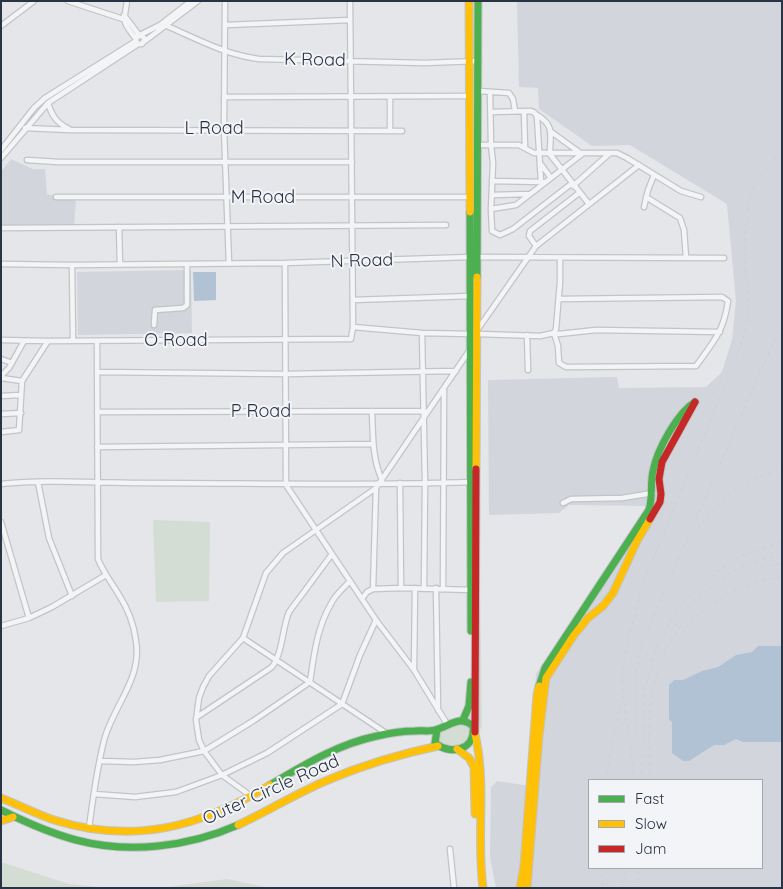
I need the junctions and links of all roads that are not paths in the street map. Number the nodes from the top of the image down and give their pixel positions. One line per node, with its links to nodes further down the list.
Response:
1 (34, 1): 13 (street)
2 (68, 1): 10 (street)
3 (127, 1): 10 (street)
4 (191, 1): 15 (street)
5 (198, 1): 14 (street)
6 (226, 1): 12 (street)
7 (350, 1): 11 (street)
8 (469, 1): 18 (street)
9 (478, 1): 19 (street)
10 (124, 17): 15 (street)
11 (350, 20): 12 (street); 17 (street)
12 (226, 25): 16 (street)
13 (1, 26)
14 (166, 26): 15 (street); 16 (street, K Road)
15 (138, 39): 26 (street); 41 (street)
16 (226, 52): 17 (street, K Road); 25 (street)
17 (350, 60): 18 (street, K Road); 22 (street)
18 (469, 61): 19 (street, K Road); 24 (street)
19 (479, 61): 20 (street)
20 (478, 91): 21 (street); 38 (street)
21 (490, 92): 27 (street); 29 (street)
22 (350, 96): 23 (street); 25 (street); 35 (street)
23 (390, 96): 24 (street); 34 (street)
24 (469, 96): 62 (street)
25 (224, 97): 32 (street)
26 (48, 103): 31 (street); 33 (street)
27 (515, 111): 28 (street); 29 (street)
28 (524, 111): 30 (street); 40 (street)
29 (491, 112): 39 (street)
30 (537, 115): 37 (street); 42 (street)
31 (25, 128): 33 (street, L Road); 46 (street)
32 (224, 129): 33 (street, L Road); 35 (street, L Road); 48 (street)
33 (70, 130)
34 (390, 130): 35 (street, L Road); 36 (street, L Road)
35 (351, 131): 49 (street)
36 (402, 131)
37 (550, 131): 43 (street); 44 (street)
38 (478, 145): 39 (street); 76 (street)
39 (491, 145): 40 (street); 55 (street)
40 (525, 147): 42 (street)
41 (1, 150)
42 (538, 153): 43 (street); 50 (street)
43 (549, 153): 44 (street); 52 (street)
44 (582, 153): 45 (street); 52 (street)
45 (611, 153): 51 (street); 57 (street)
46 (1, 158)
47 (27, 160): 48 (street)
48 (225, 162): 49 (street); 65 (street)
49 (352, 162): 66 (street)
50 (539, 162): 54 (street); 56 (street)
51 (638, 165): 53 (street); 67 (street)
52 (561, 170): 54 (street); 57 (street)
53 (654, 175): 63 (street); 64 (street)
54 (551, 178): 56 (street)
55 (492, 181): 56 (street); 60 (street)
56 (543, 182): 59 (street)
57 (572, 185): 58 (street); 69 (street)
58 (579, 193): 67 (street); 75 (street)
59 (530, 194): 60 (street); 69 (street)
60 (492, 195): 69 (street)
61 (56, 196): 65 (street, M Road)
62 (469, 197): 66 (street, M Road); 76 (street)
63 (646, 197): 68 (street); 79 (street)
64 (701, 197)
65 (227, 198): 66 (street, M Road); 73 (street)
66 (352, 198): 70 (street)
67 (589, 204): 75 (street)
68 (644, 207)
69 (491, 209)
70 (352, 225): 71 (street); 73 (street); 81 (street)
71 (446, 225)
72 (119, 227): 73 (street); 74 (street); 87 (street)
73 (228, 227): 85 (street)
74 (1, 228)
75 (536, 246): 77 (street)
76 (474, 257): 77 (street, N Road); 81 (street, N Road); 88 (street)
77 (528, 258): 78 (street, N Road); 93 (street)
78 (560, 258): 79 (street, N Road); 89 (street)
79 (686, 258): 80 (street, N Road)
80 (724, 258)
81 (352, 261): 82 (street, N Road); 90 (street)
82 (285, 263): 85 (street, N Road); 99 (street)
83 (1, 264): 86 (street, N Road)
84 (187, 264): 85 (street, N Road); 87 (street, N Road); 91 (street)
85 (229, 264)
86 (72, 265): 87 (street, N Road); 101 (street)
87 (120, 265)
88 (474, 296): 90 (street); 93 (street)
89 (559, 299): 94 (street); 96 (street)
90 (353, 300): 92 (street)
91 (154, 325)
92 (353, 327): 95 (street); 99 (street, O Road)
93 (475, 332): 95 (street); 97 (street); 104 (street); 128 (street)
94 (720, 332): 96 (street); 96 (street)
95 (422, 333): 108 (street)
96 (554, 333): 97 (street)
97 (527, 335): 107 (street)
98 (1, 340): 100 (street, O Road)
99 (285, 340): 102 (street, O Road); 111 (street)
100 (24, 341): 103 (street, O Road); 106 (street)
101 (73, 341): 102 (street, O Road); 103 (street, O Road)
102 (97, 341): 110 (street)
103 (48, 342): 113 (street)
104 (470, 350): 109 (street); 128 (street)
105 (1, 359): 106 (street)
106 (12, 363): 112 (street)
107 (528, 370)
108 (423, 371): 109 (street); 111 (street); 122 (street)
109 (456, 371): 114 (street)
110 (97, 372): 111 (street); 117 (street)
111 (286, 374): 118 (street)
112 (1, 377): 113 (street)
113 (22, 382): 115 (street)
114 (444, 388): 122 (street); 130 (street)
115 (20, 395): 116 (street); 120 (street)
116 (1, 396)
117 (97, 412): 118 (street, P Road); 126 (street)
118 (286, 412): 119 (street, P Road); 125 (street)
119 (372, 412): 122 (street, P Road); 124 (street)
120 (20, 413): 121 (street); 123 (street)
121 (1, 414)
122 (424, 414): 129 (street); 134 (street)
123 (1, 432)
124 (373, 444): 125 (street); 134 (street)
125 (285, 445): 126 (street); 133 (street)
126 (98, 446): 132 (street)
127 (38, 482): 131 (street); 132 (street); 150 (street)
128 (474, 482): 130 (street); 149 (street)
129 (425, 483): 130 (street); 135 (street); 146 (street)
130 (445, 483): 147 (street)
131 (1, 484)
132 (97, 484): 133 (street); 141 (street)
133 (286, 484): 134 (street); 139 (street)
134 (379, 484): 135 (street); 139 (street); 148 (street)
135 (400, 484): 143 (street)
136 (653, 493): 137 (street); 159 (street); 159 (street)
137 (563, 503)
138 (1, 522): 152 (street)
139 (316, 530): 140 (street); 155 (street)
140 (332, 554): 142 (street); 156 (street)
141 (106, 575): 150 (street); 171 (street)
142 (350, 581): 151 (street); 158 (street)
143 (401, 588): 144 (street); 148 (street)
144 (415, 588): 146 (street); 157 (street)
145 (436, 588): 146 (street); 147 (street); 161 (street)
146 (424, 589)
147 (443, 589): 149 (street)
148 (373, 590): 151 (street)
149 (473, 590): 163 (street); 166 (street)
150 (72, 596): 152 (street)
151 (362, 599): 153 (street)
152 (29, 618): 154 (street)
153 (376, 620): 157 (street); 160 (street)
154 (1, 626)
155 (243, 638): 156 (street); 162 (street)
156 (277, 660): 158 (street); 162 (street)
157 (414, 670): 161 (street)
158 (310, 682): 160 (street); 170 (street)
159 (541, 694): 184 (street); 185 (street)
160 (342, 704): 167 (street); 172 (street)
161 (438, 712): 164 (street)
162 (197, 717): 170 (street)
163 (463, 720): 164 (street); 166 (street)
164 (447, 724): 165 (street)
165 (437, 730): 167 (street); 168 (street)
166 (475, 733): 169 (street); 183 (street)
167 (386, 734): 174 (street)
168 (438, 746): 169 (street); 177 (street, Outer Circle Road)
169 (457, 749): 182 (street)
170 (204, 751): 171 (street); 172 (street)
171 (101, 761): 173 (street)
172 (222, 775): 173 (street); 174 (street)
173 (94, 794): 179 (street)
174 (252, 797): 179 (street)
175 (1, 798): 179 (street)
176 (1, 810): 177 (street, Outer Circle Road)
177 (13, 817): 178 (street)
178 (1, 821)
179 (89, 828)
180 (450, 848): 181 (street)
181 (454, 888)
182 (478, 888)
183 (483, 888)
184 (520, 888)
185 (526, 888)

